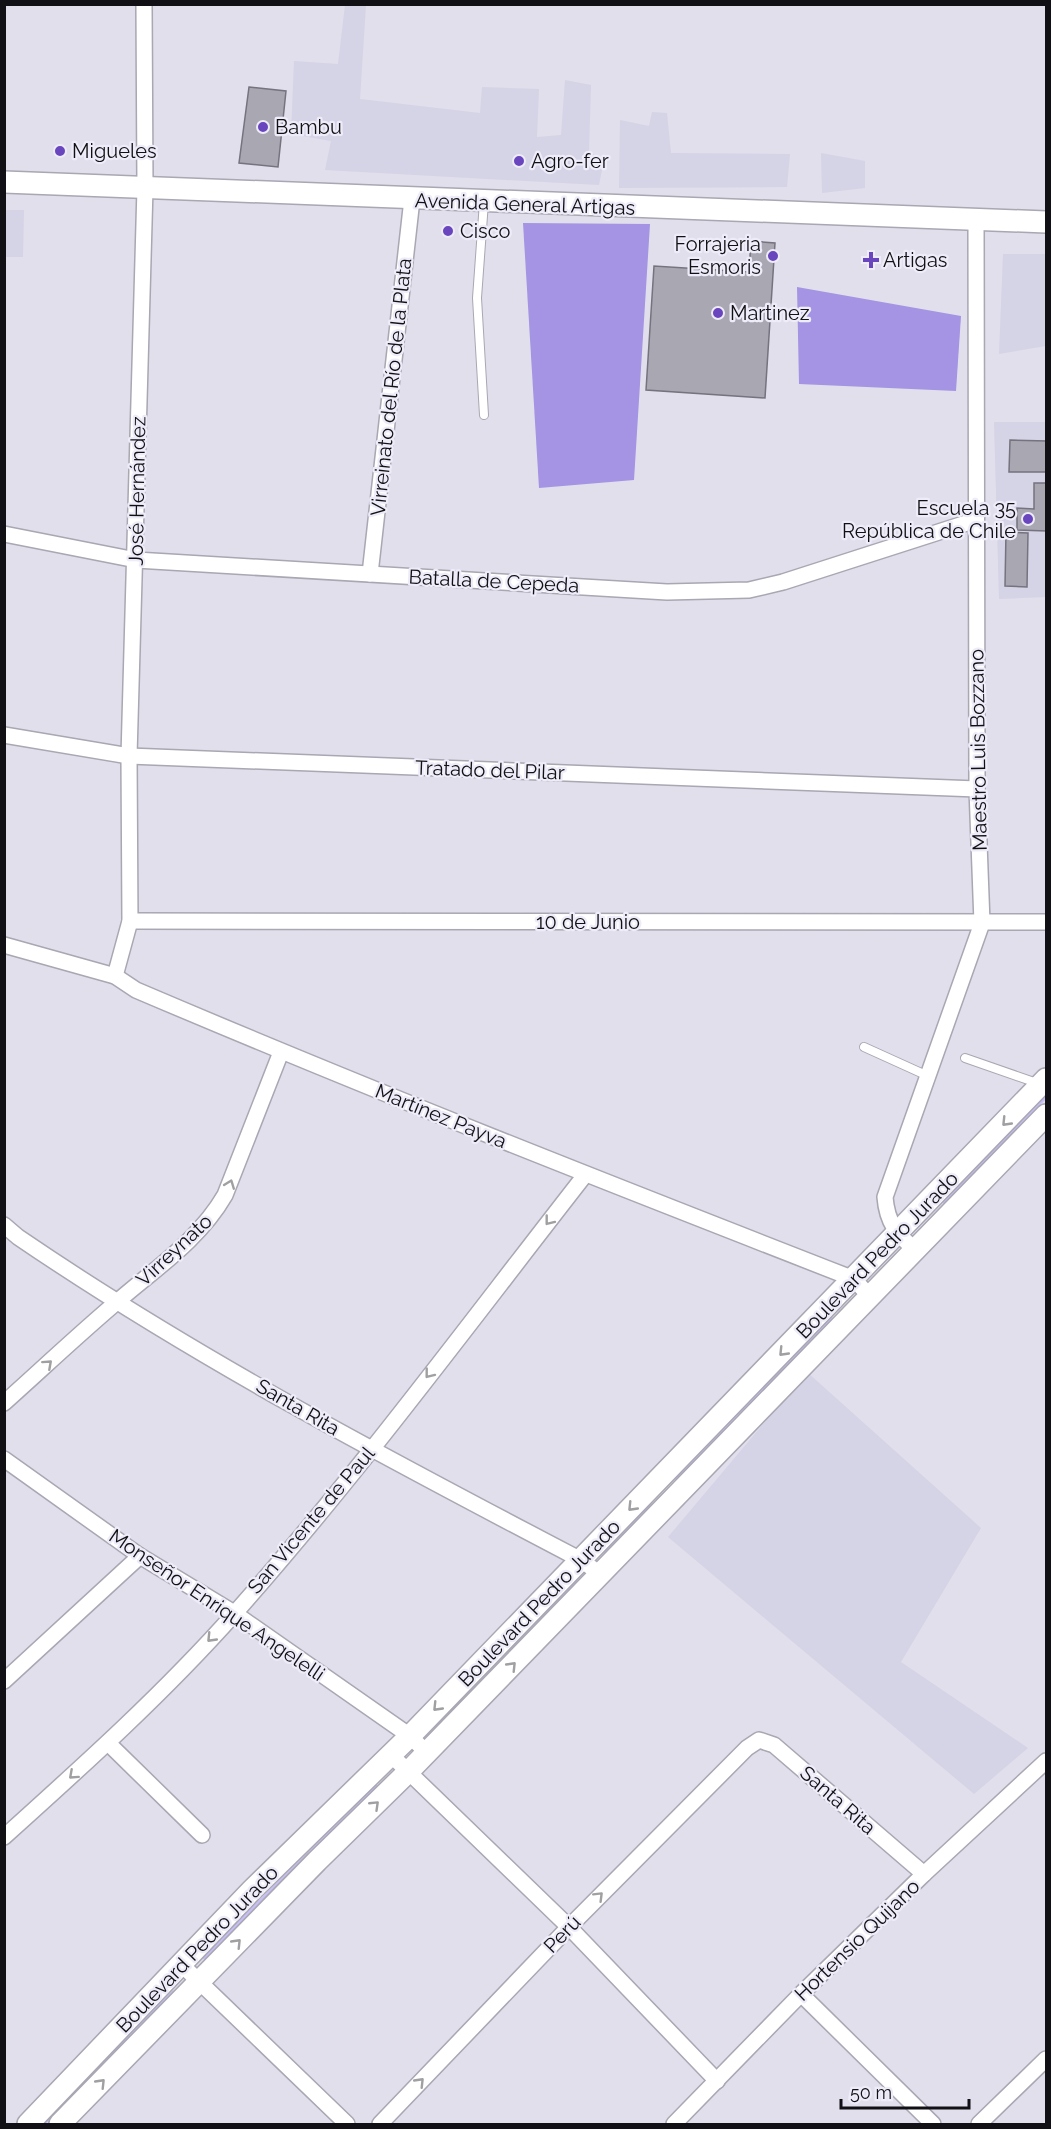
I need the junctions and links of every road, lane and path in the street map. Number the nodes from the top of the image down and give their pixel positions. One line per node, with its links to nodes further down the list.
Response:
1 (144, 4): 3 (street, José Hernández)
2 (4, 182): 3 (main road, Avenida General Artigas)
3 (145, 188): 4 (main road, Avenida General Artigas); 11 (street, José Hernández)
4 (412, 199): 5 (main road, Avenida General Artigas); 12 (street, Virreinato del Río de la Plata)
5 (484, 202): 6 (main road, Avenida General Artigas); 8 (lane)
6 (976, 220): 7 (main road, Avenida General Artigas); 9 (street, Maestro Luis Bozzano)
7 (1047, 222)
8 (484, 415)
9 (976, 520): 12 (street, Batalla de Cepeda); 15 (street, Maestro Luis Bozzano)
10 (4, 534): 11 (street, Batalla de Cepeda)
11 (136, 560): 12 (street, Batalla de Cepeda); 14 (street, José Hernández)
12 (370, 574)
13 (4, 735): 14 (street, Tratado del Pilar)
14 (129, 756): 15 (street, Tratado del Pilar); 16 (street, José Hernández)
15 (977, 789): 18 (street, Maestro Luis Bozzano)
16 (130, 921): 18 (street, 10 de Junio); 20 (street, José Hernández)
17 (1047, 922): 18 (street, 10 de Junio)
18 (982, 923): 24 (street, Maestro Luis Bozzano)
19 (5, 947): 20 (street, Martínez Payva)
20 (115, 976): 22 (street, Martínez Payva)
21 (864, 1047): 24 (lane)
22 (281, 1052): 27 (street, Martínez Payva); 33 (street, Virreynato, one-way to 22)
23 (965, 1058): 25 (lane)
24 (928, 1076): 29 (street, Maestro Luis Bozzano)
25 (1044, 1082): 29 (main road, Boulevard Pedro Jurado, one-way to 29)
26 (1047, 1115): 30 (main road, Boulevard Pedro Jurado)
27 (585, 1174): 31 (street, Martínez Payva); 35 (street, San Vicente de Paul, one-way to 35)
28 (4, 1225): 33 (street, Santa Rita)
29 (897, 1234): 30 (street, Maestro Luis Bozzano); 31 (main road, Boulevard Pedro Jurado)
30 (917, 1251): 32 (main road, Boulevard Pedro Jurado)
31 (854, 1279): 32 (street, Martínez Payva); 37 (main road, Boulevard Pedro Jurado, one-way to 37)
32 (871, 1298): 38 (main road, Boulevard Pedro Jurado)
33 (116, 1302): 34 (street, Virreynato, one-way to 33); 35 (street, Santa Rita)
34 (4, 1403)
35 (370, 1450): 40 (street, Santa Rita); 42 (street, San Vicente de Paul)
36 (4, 1459): 39 (street, Monseñor Enrique Angelelli)
37 (657, 1482): 38 (main road); 40 (main road, Boulevard Pedro Jurado, one-way to 40)
38 (674, 1499): 41 (main road, Boulevard Pedro Jurado)
39 (140, 1556): 42 (street, Monseñor Enrique Angelelli); 43 (street)
40 (581, 1560): 41 (street, Santa Rita); 44 (main road, Boulevard Pedro Jurado, one-way to 44)
41 (600, 1574): 47 (main road, Boulevard Pedro Jurado, one-way to 41)
42 (234, 1613): 44 (street, Monseñor Enrique Angelelli); 45 (street, San Vicente de Paul, one-way to 45)
43 (4, 1681)
44 (410, 1736): 47 (street, Monseñor Enrique Angelelli); 48 (main road, Boulevard Pedro Jurado)
45 (108, 1743): 51 (street); 52 (street, San Vicente de Paul, one-way to 52)
46 (747, 1748): 53 (street, Santa Rita); 54 (street, Perú, one-way to 46)
47 (427, 1753): 50 (main road, Boulevard Pedro Jurado)
48 (390, 1754): 50 (street); 55 (main road, Boulevard Pedro Jurado)
49 (1047, 1761): 53 (street, Hortensio Quijano)
50 (409, 1772): 54 (street); 56 (main road, Boulevard Pedro Jurado, one-way to 50)
51 (201, 1835)
52 (4, 1837)
53 (924, 1874): 57 (street, Hortensio Quijano)
54 (569, 1927): 59 (street); 63 (street, Perú, one-way to 54)
55 (182, 1965): 56 (street); 60 (main road, Boulevard Pedro Jurado)
56 (199, 1982): 61 (main road, Boulevard Pedro Jurado, one-way to 56); 62 (street)
57 (801, 1994): 59 (street, Hortensio Quijano); 65 (street)
58 (1047, 2059): 66 (street)
59 (717, 2081): 64 (street, Hortensio Quijano)
60 (28, 2124)
61 (60, 2124)
62 (347, 2124)
63 (380, 2124)
64 (674, 2124)
65 (933, 2124)
66 (979, 2124)

